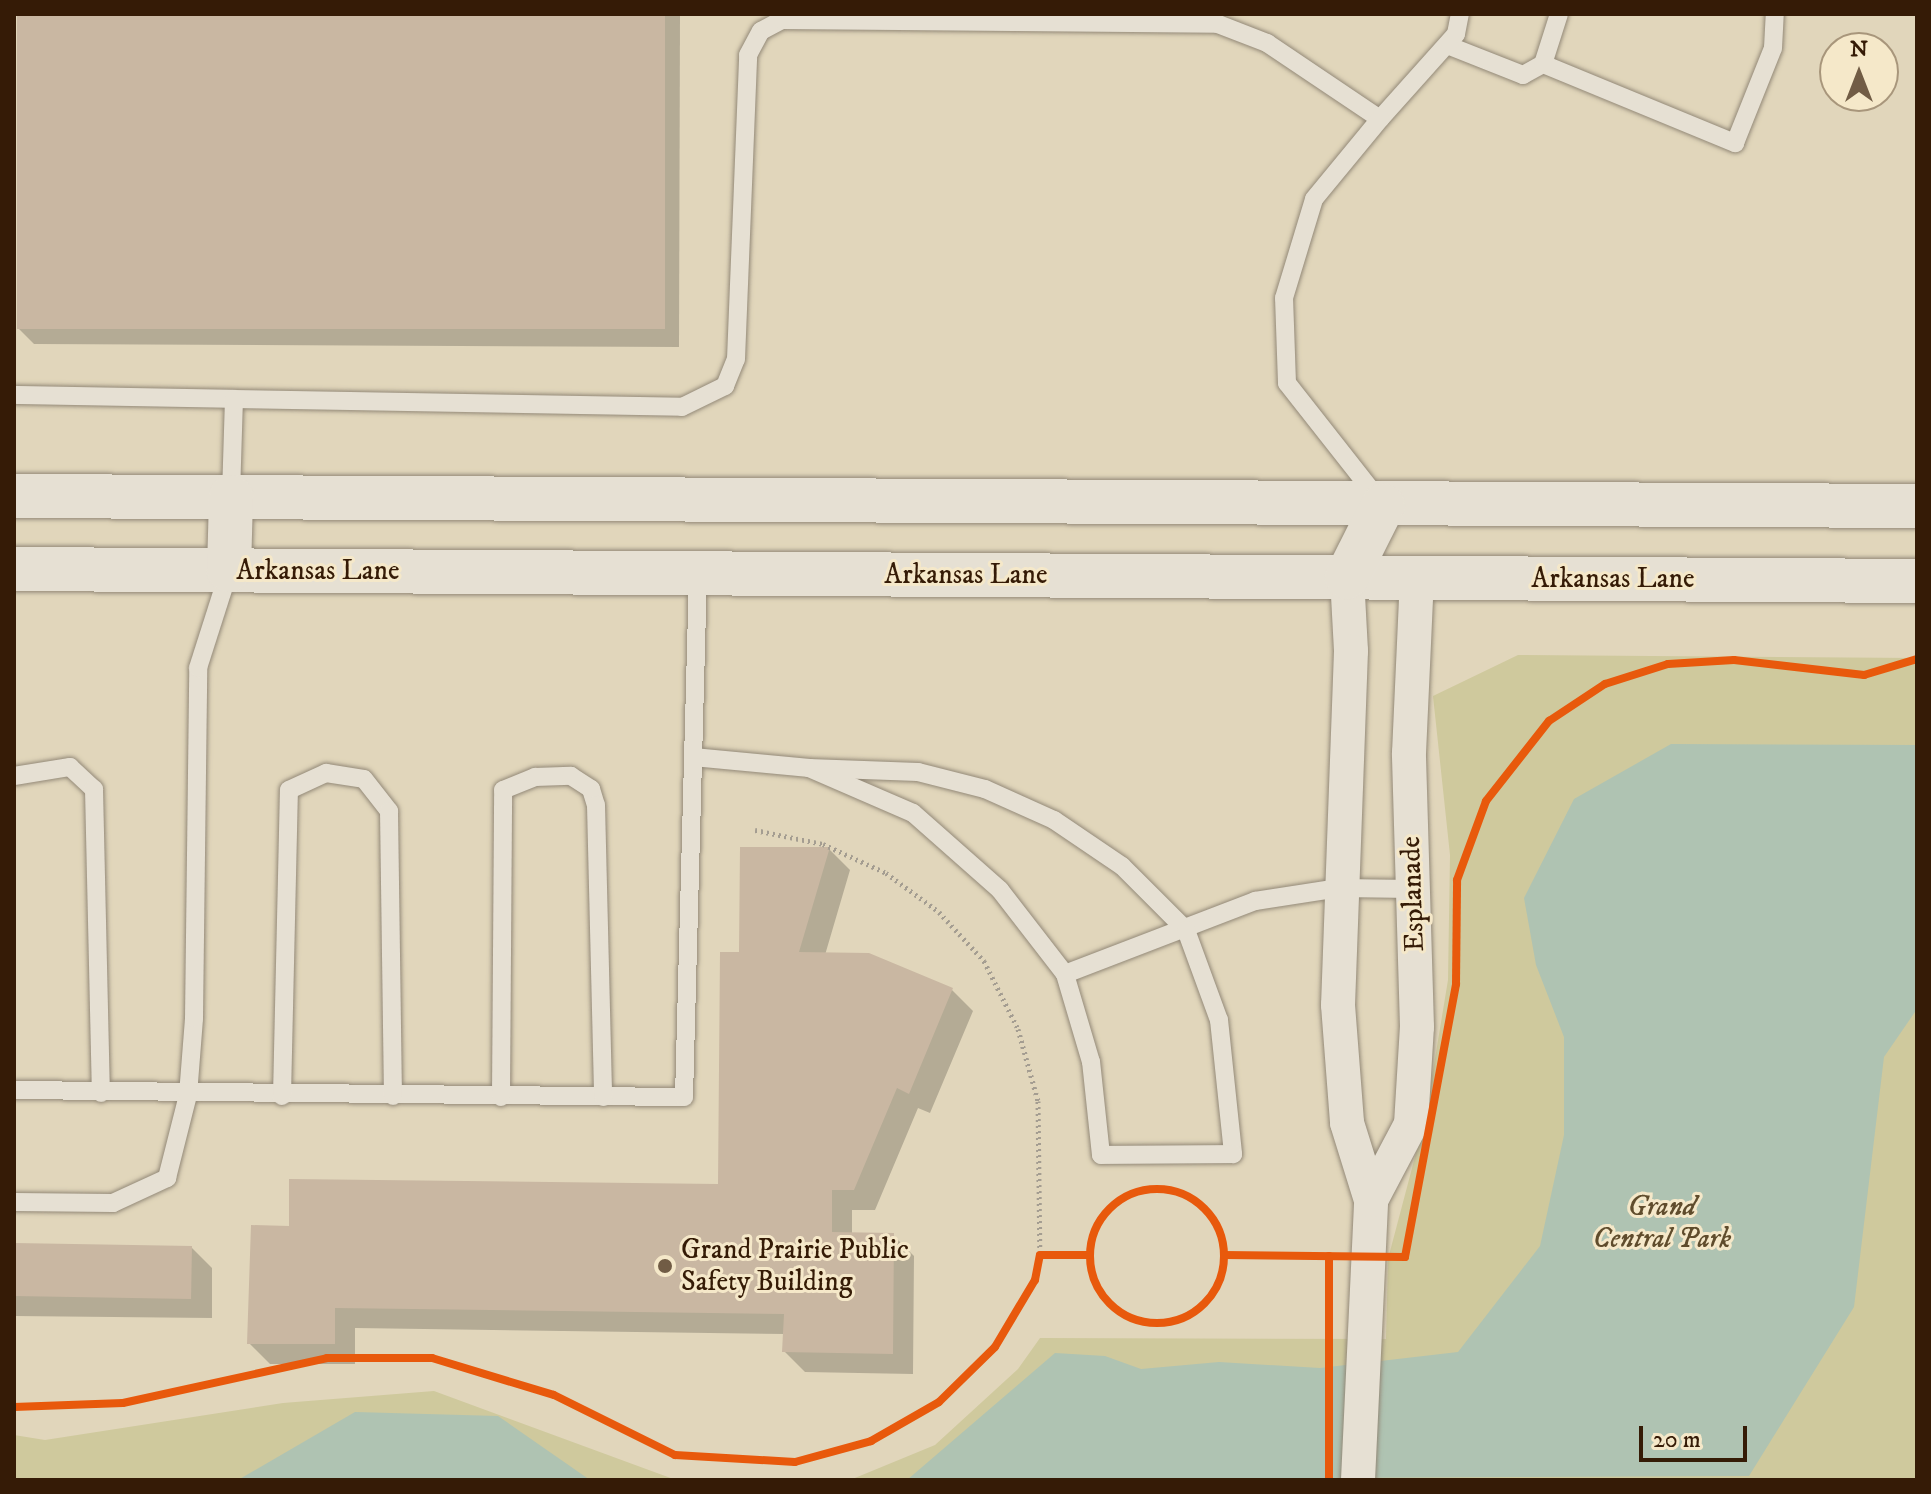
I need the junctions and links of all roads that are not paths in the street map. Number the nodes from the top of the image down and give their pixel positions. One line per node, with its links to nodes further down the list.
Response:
1 (1460, 14): 4 (lane)
2 (1559, 14): 5 (lane)
3 (1775, 14): 5 (lane)
4 (1447, 45): 5 (lane); 6 (lane)
5 (1543, 64)
6 (1380, 119): 8 (lane); 11 (lane)
7 (14, 395): 8 (lane)
8 (234, 399): 10 (lane)
9 (14, 496): 10 (main road)
10 (231, 497): 11 (main road); 14 (main road)
11 (1383, 505): 12 (main road); 16 (main road); 17 (main road)
12 (1917, 506)
13 (14, 569): 14 (main road, Arkansas Lane)
14 (229, 570): 15 (main road, Arkansas Lane); 28 (lane)
15 (698, 573): 16 (main road, Arkansas Lane); 19 (lane)
16 (1347, 577): 17 (main road, Arkansas Lane); 22 (street, Esplanade)
17 (1417, 578): 18 (main road, Arkansas Lane); 23 (street, Esplanade)
18 (1917, 581)
19 (693, 757): 20 (lane); 32 (lane)
20 (809, 768): 24 (lane); 25 (lane)
21 (14, 776): 27 (lane)
22 (1339, 888): 23 (lane); 24 (lane); 33 (street, Esplanade)
23 (1413, 889): 33 (street, Esplanade)
24 (1186, 930): 25 (lane); 25 (lane)
25 (1065, 974)
26 (14, 1090): 27 (lane)
27 (101, 1093): 28 (lane)
28 (188, 1095): 29 (lane); 34 (lane)
29 (282, 1096): 30 (lane); 30 (lane)
30 (393, 1096): 31 (lane)
31 (501, 1097): 32 (lane); 32 (lane)
32 (603, 1097)
33 (1371, 1200): 35 (street, Esplanade)
34 (14, 1202)
35 (1358, 1480)

